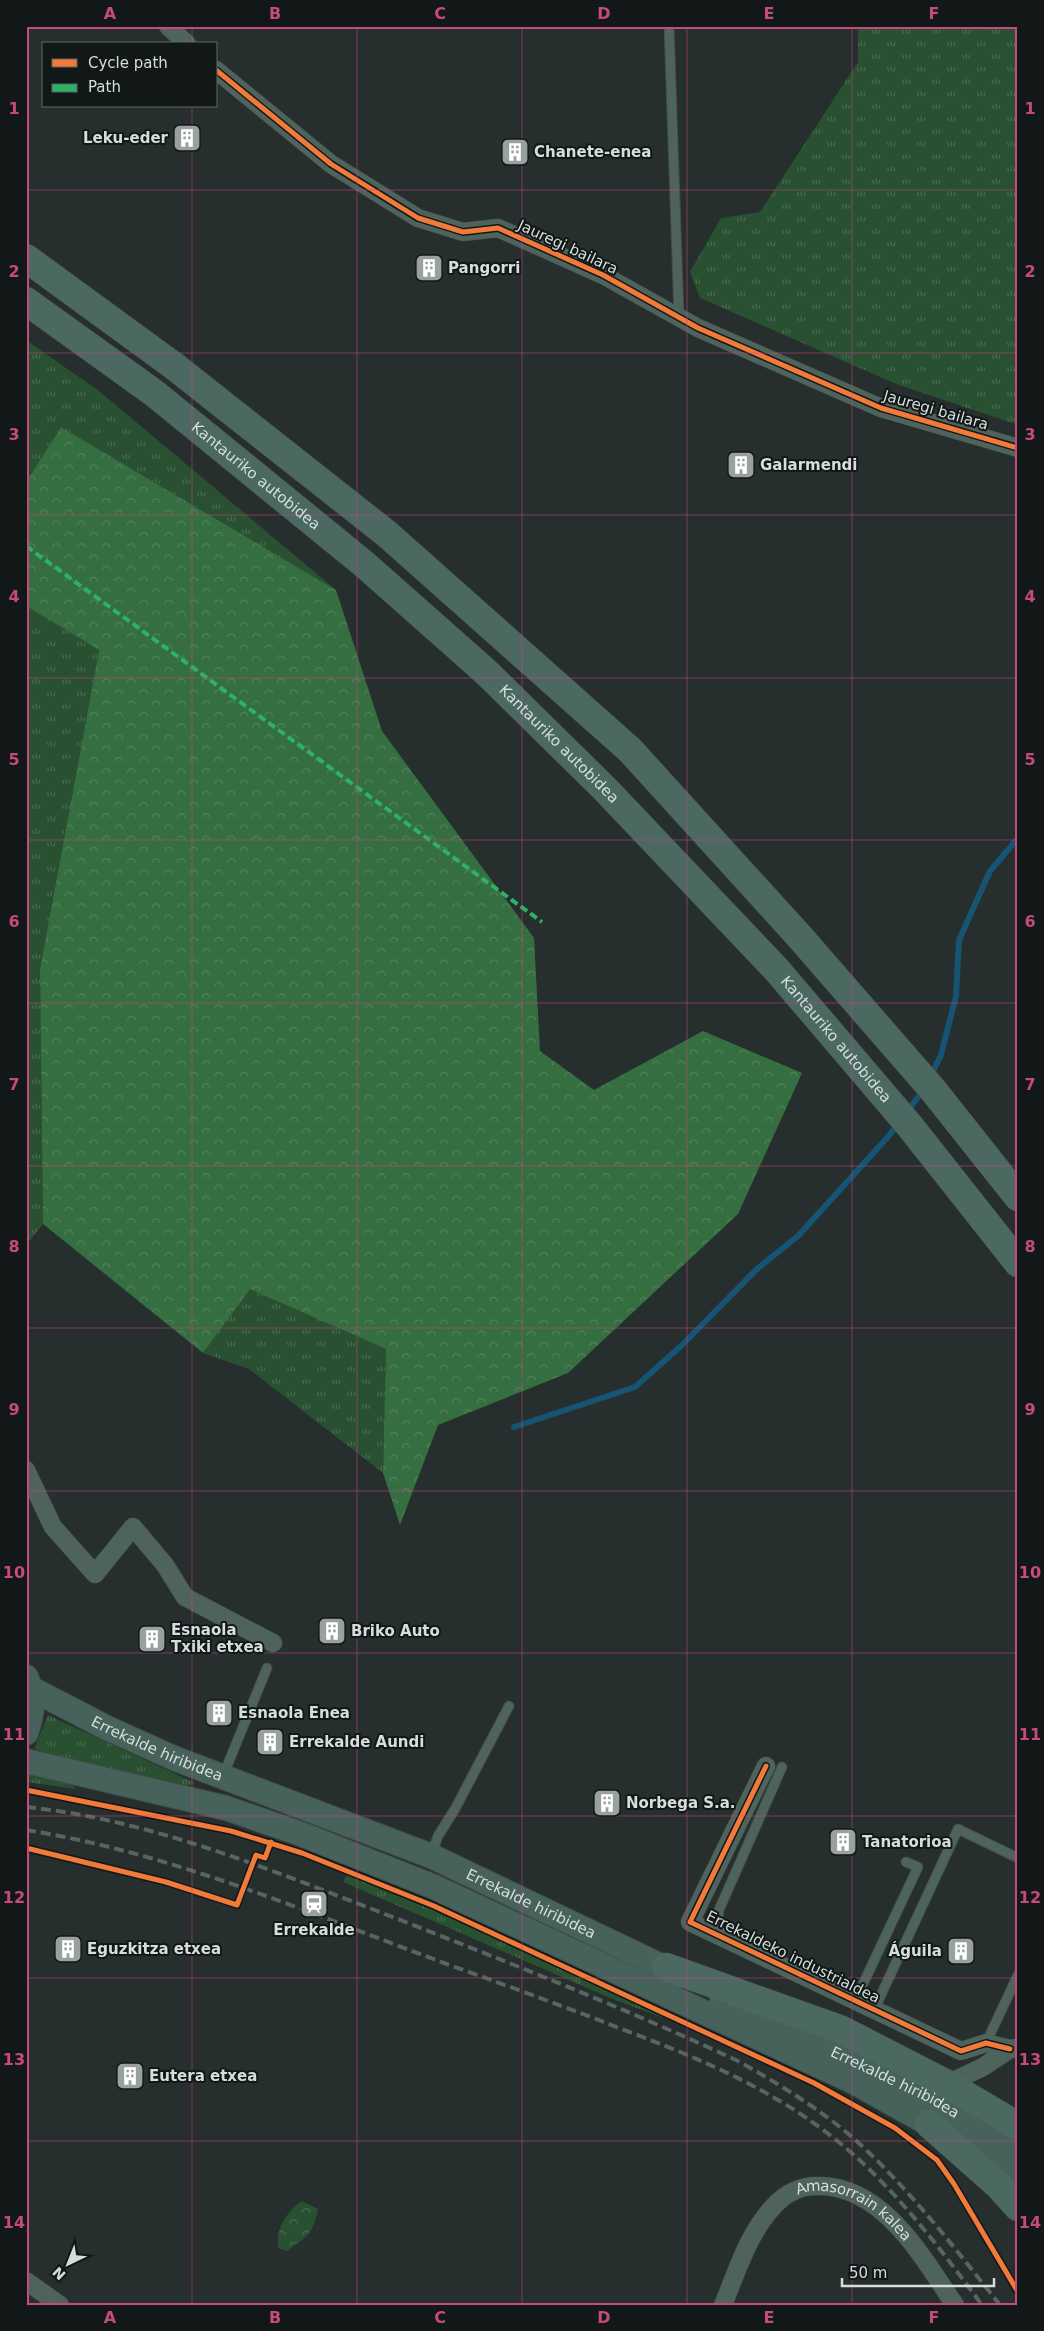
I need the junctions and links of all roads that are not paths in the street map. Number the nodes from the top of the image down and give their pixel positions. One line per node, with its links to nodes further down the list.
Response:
1 (168, 26): 3 (street)
2 (669, 26): 7 (lane)
3 (185, 42)
4 (218, 72): 7 (street, Jauregi bailara)
5 (26, 258): 9 (highway)
6 (26, 301): 10 (highway, Kantauriko autobidea)
7 (678, 317): 8 (street, Jauregi bailara)
8 (1018, 448)
9 (1018, 1197)
10 (1017, 1262)
11 (26, 1470): 12 (street)
12 (273, 1643)
13 (267, 1668): 19 (lane)
14 (28, 1683): 16 (main road); 19 (main road, Errekalde hiribidea)
15 (509, 1706): 20 (lane)
16 (26, 1732)
17 (26, 1761): 32 (main road, Errekalde hiribidea)
18 (774, 1766): 23 (lane); 23 (street, Errekaldeko industrialdea)
19 (222, 1777): 20 (main road, Errekalde hiribidea)
20 (431, 1856): 24 (main road, Errekalde hiribidea)
21 (1018, 1858): 27 (lane)
22 (906, 1862): 26 (lane)
23 (717, 1934): 26 (street, Errekaldeko industrialdea)
24 (666, 1967): 28 (highway); 35 (main road, Errekalde hiribidea)
25 (1018, 1975): 29 (lane)
26 (855, 2001): 27 (street, Errekaldeko industrialdea); 28 (street)
27 (874, 2010): 29 (street, Errekaldeko industrialdea)
28 (842, 2030): 31 (highway)
29 (986, 2043): 30 (street)
30 (1014, 2048): 31 (street)
31 (947, 2084): 33 (highway); 34 (street)
32 (929, 2124): 36 (main road, Errekalde hiribidea); 37 (highway)
33 (1018, 2126)
34 (1018, 2140)
35 (1018, 2152)
36 (1018, 2180)
37 (1018, 2207)
38 (26, 2281): 39 (street)
39 (60, 2305)
40 (723, 2305): 41 (street, Amasorrain kalea)
41 (954, 2305)

